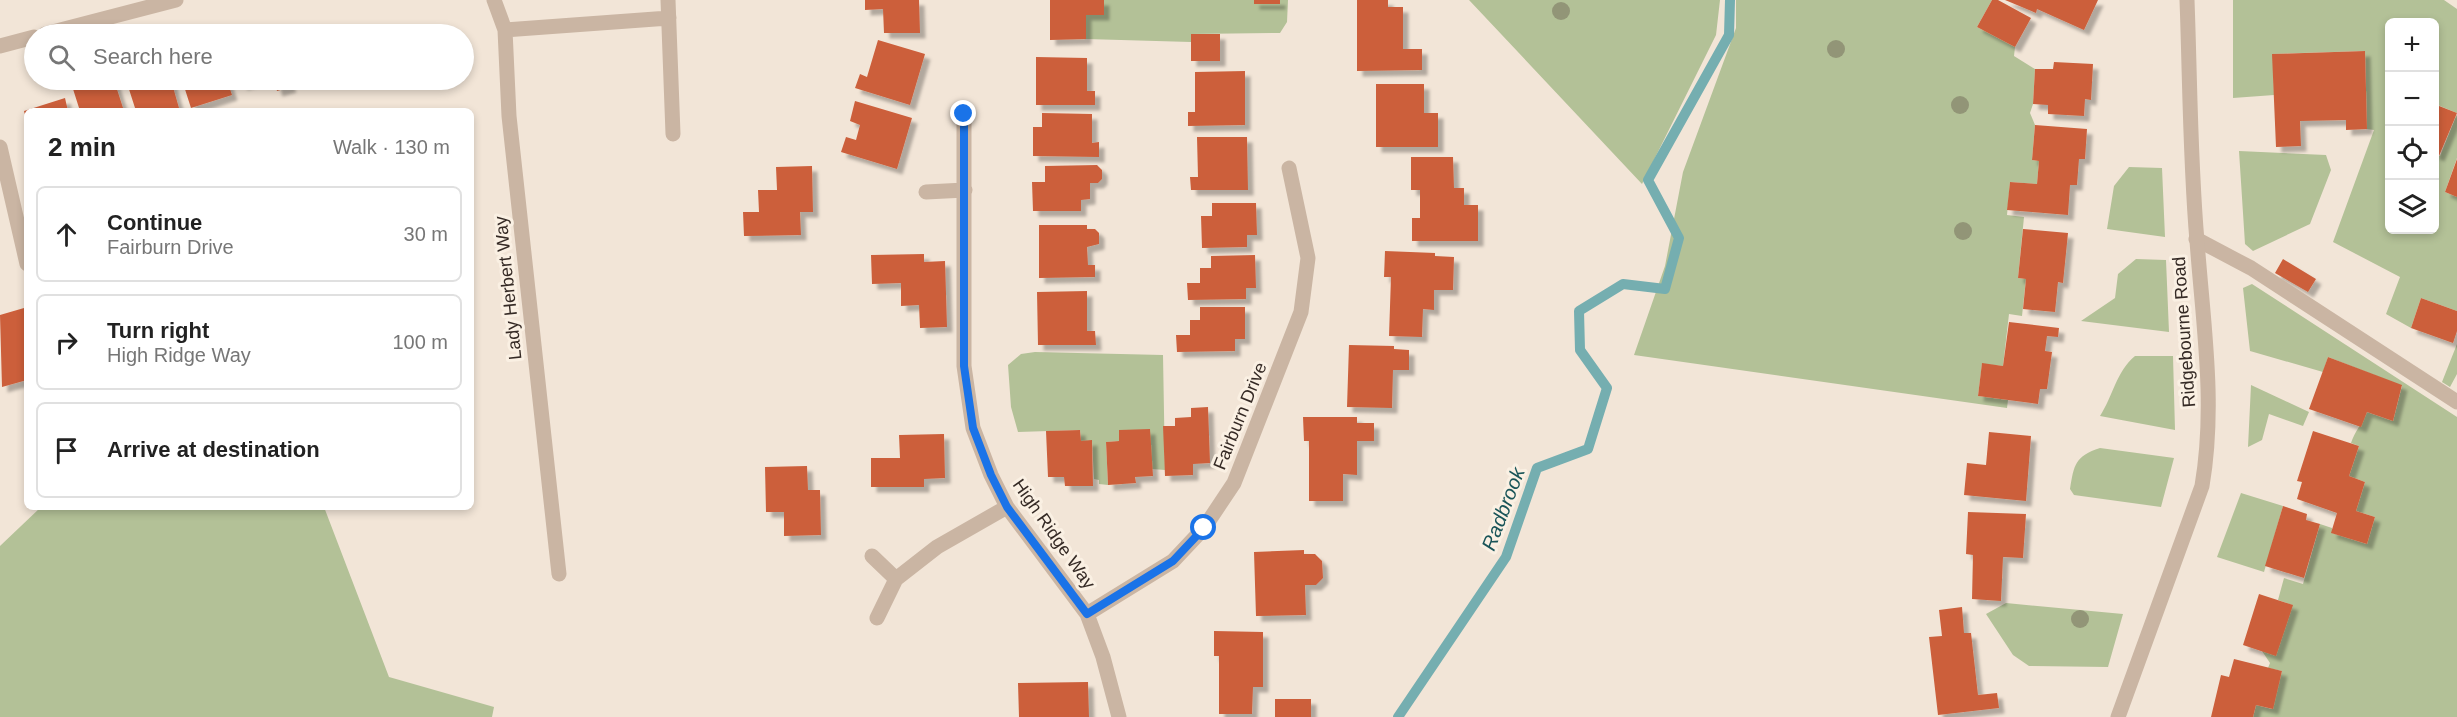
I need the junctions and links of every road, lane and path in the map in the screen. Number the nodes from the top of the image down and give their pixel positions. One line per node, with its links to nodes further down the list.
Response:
1 (176, 0): 6 (street)
2 (494, 0): 7 (street, Lady Herbert Way)
3 (668, 0): 5 (street)
4 (2187, 0): 16 (street, Ridgebourne Road)
5 (669, 18): 7 (street); 11 (street)
6 (84, 24)
7 (506, 30): 21 (street, Lady Herbert Way)
8 (24, 40): 9 (street)
9 (0, 46)
10 (964, 114): 14 (street, High Ridge Way)
11 (673, 134)
12 (0, 147): 17 (street)
13 (1288, 168): 23 (street, Fairburn Drive)
14 (964, 190): 15 (street); 19 (street, High Ridge Way)
15 (926, 192)
16 (2196, 239): 18 (street); 26 (street, Ridgebourne Road)
17 (24, 251)
18 (2457, 402)
19 (1007, 507): 22 (street); 23 (street, High Ridge Way)
20 (872, 556): 22 (street)
21 (559, 574)
22 (896, 579): 24 (street)
23 (1087, 614): 25 (street, High Ridge Way)
24 (877, 618)
25 (1119, 717)
26 (2118, 717)

